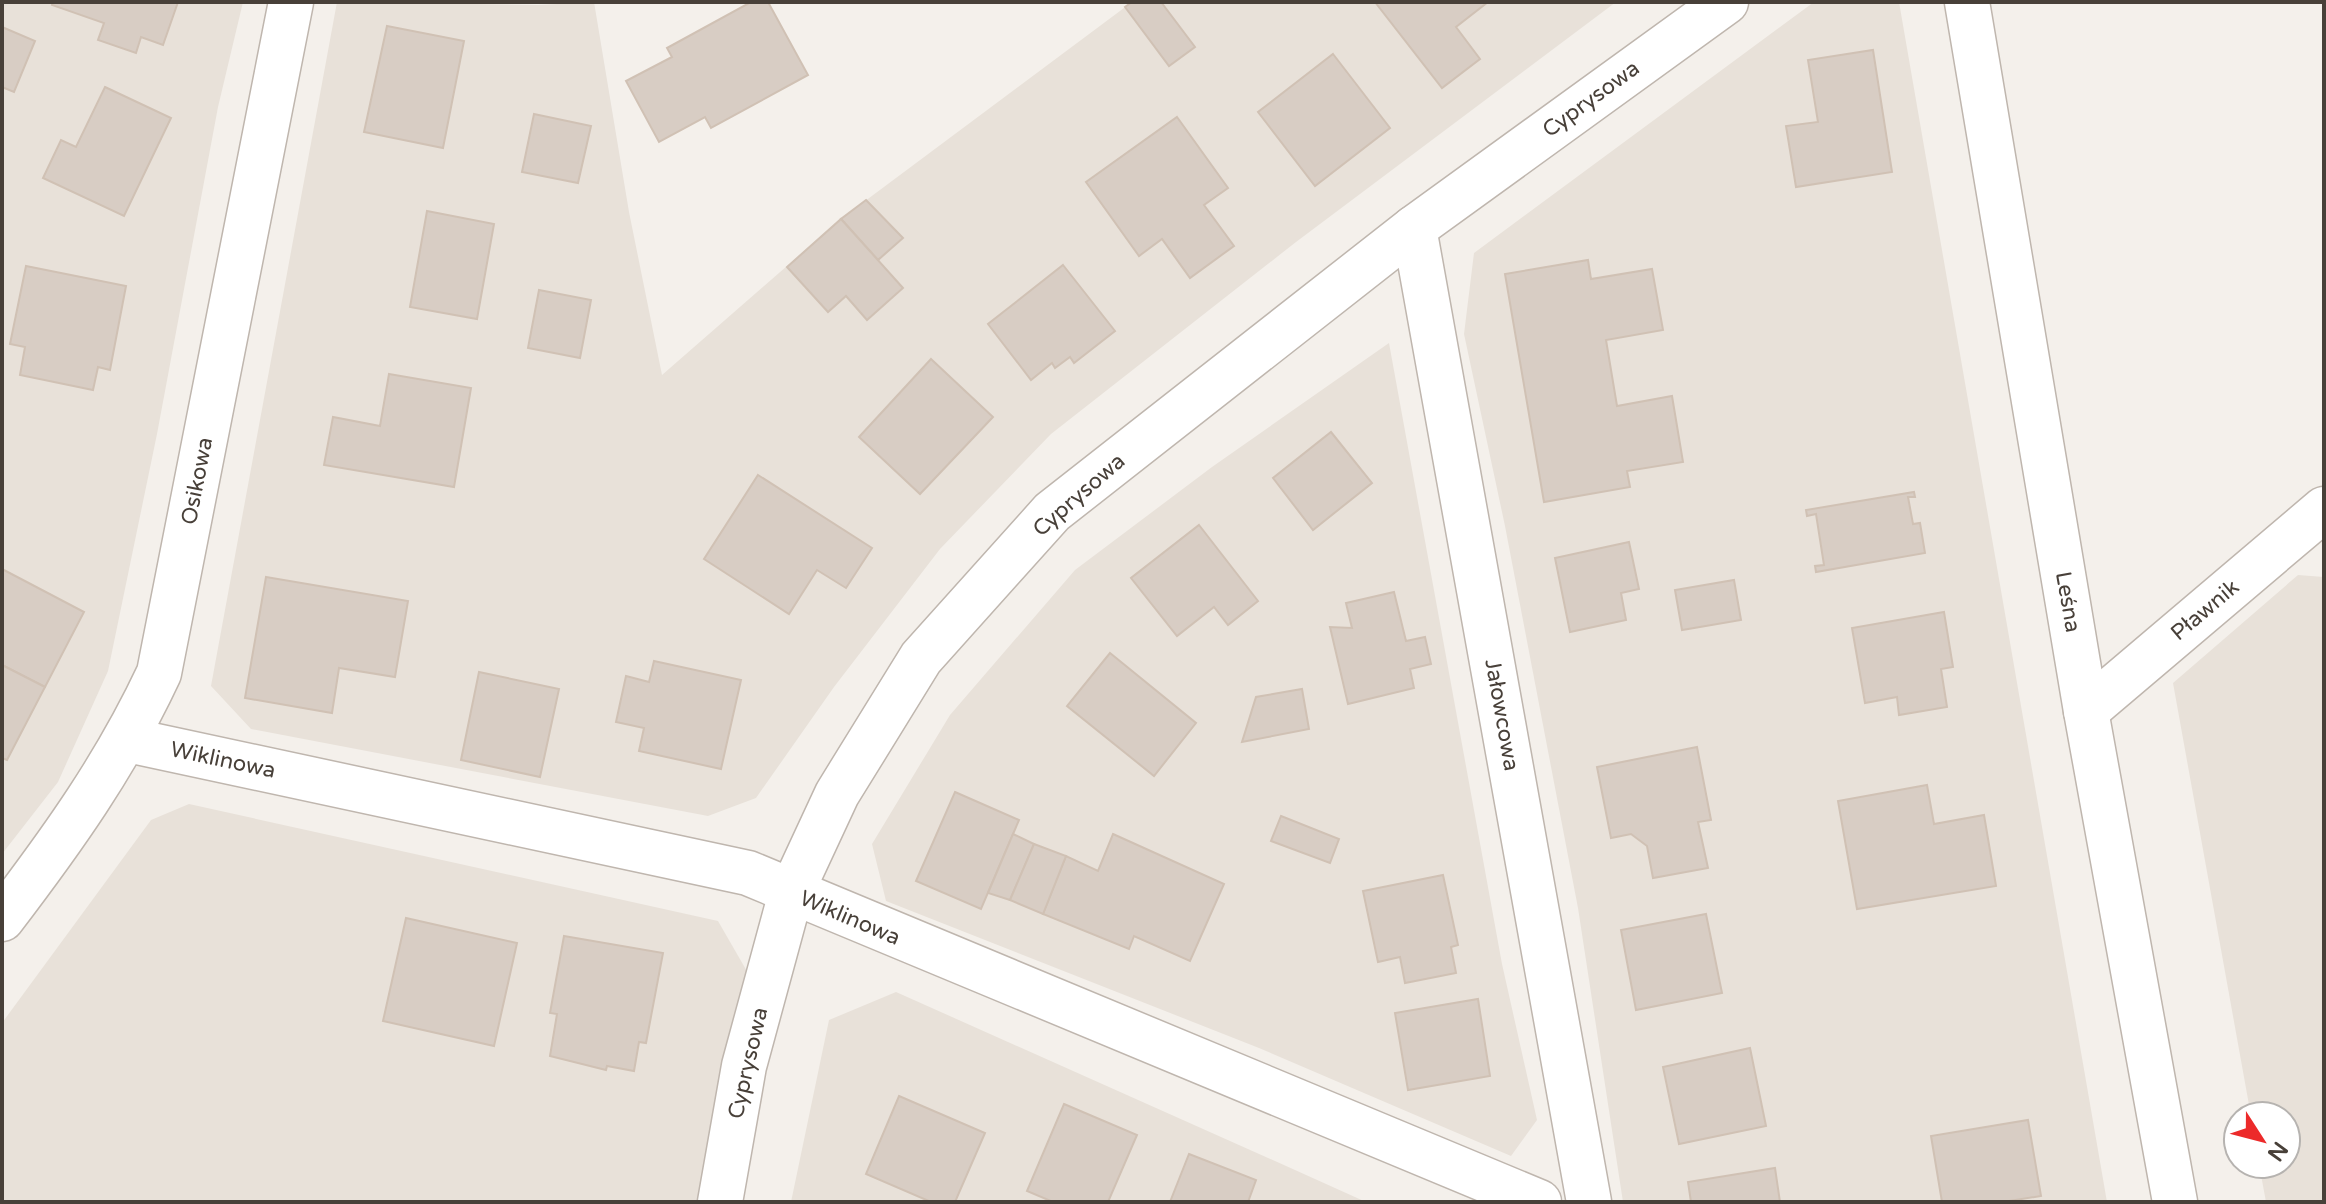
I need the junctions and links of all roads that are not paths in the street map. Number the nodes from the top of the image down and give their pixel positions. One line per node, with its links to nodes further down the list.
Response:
1 (291, 2): 7 (street, Osikowa)
2 (1726, 2): 4 (street, Cyprysowa)
3 (1967, 2): 6 (street, Leśna)
4 (1414, 228): 8 (street, Cyprysowa); 12 (street, Jałowcowa)
5 (2324, 509): 6 (street, Pławnik)
6 (2086, 711): 13 (street, Leśna)
7 (128, 740): 8 (street, Wiklinowa); 9 (street, Osikowa)
8 (791, 893): 10 (street, Cyprysowa); 11 (street, Wiklinowa)
9 (2, 919)
10 (720, 1202)
11 (1539, 1202)
12 (1589, 1202)
13 (2175, 1202)

